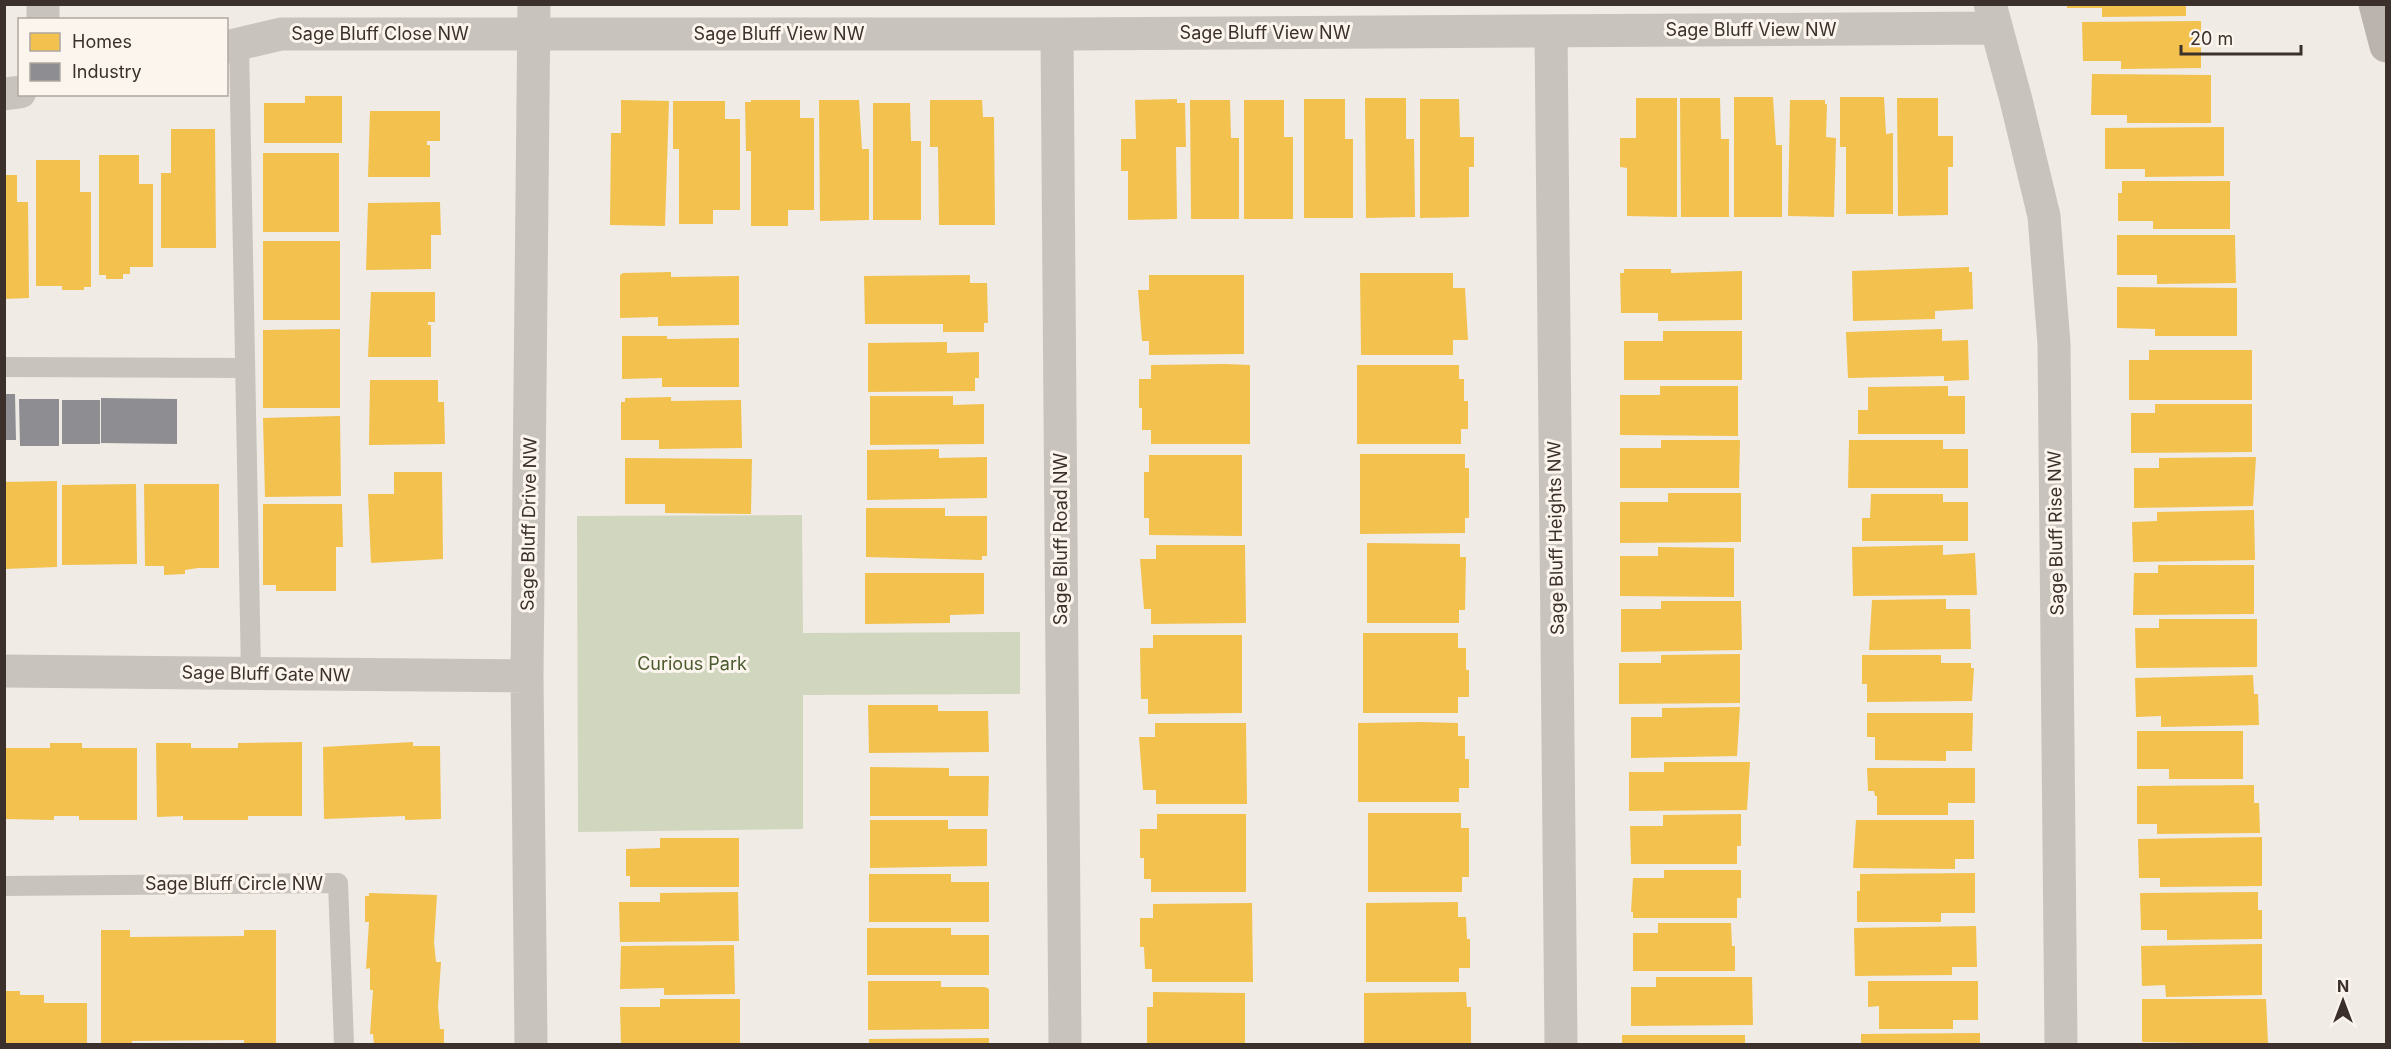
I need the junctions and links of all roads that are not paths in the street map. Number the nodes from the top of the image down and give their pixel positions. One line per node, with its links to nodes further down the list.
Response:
1 (2375, 4): 7 (main road)
2 (1993, 16): 4 (street, Sage Bluff View NW); 18 (street, Sage Bluff Rise NW)
3 (534, 19): 5 (street, Sage Bluff View NW); 6 (street, Sage Bluff Close NW); 12 (street, Sage Bluff Drive NW)
4 (1551, 31): 5 (street, Sage Bluff View NW); 17 (street, Sage Bluff Heights NW)
5 (1057, 34): 16 (street, Sage Bluff Road NW)
6 (233, 46): 9 (lane)
7 (2386, 46)
8 (4, 367): 9 (lane)
9 (245, 368): 11 (lane)
10 (4, 671): 11 (street, Sage Bluff Gate NW)
11 (251, 673): 12 (street, Sage Bluff Gate NW)
12 (527, 676): 15 (street, Sage Bluff Drive NW)
13 (4, 885): 14 (lane, Sage Bluff Circle NW)
14 (344, 1044)
15 (531, 1044)
16 (1065, 1044)
17 (1561, 1044)
18 (2061, 1044)

